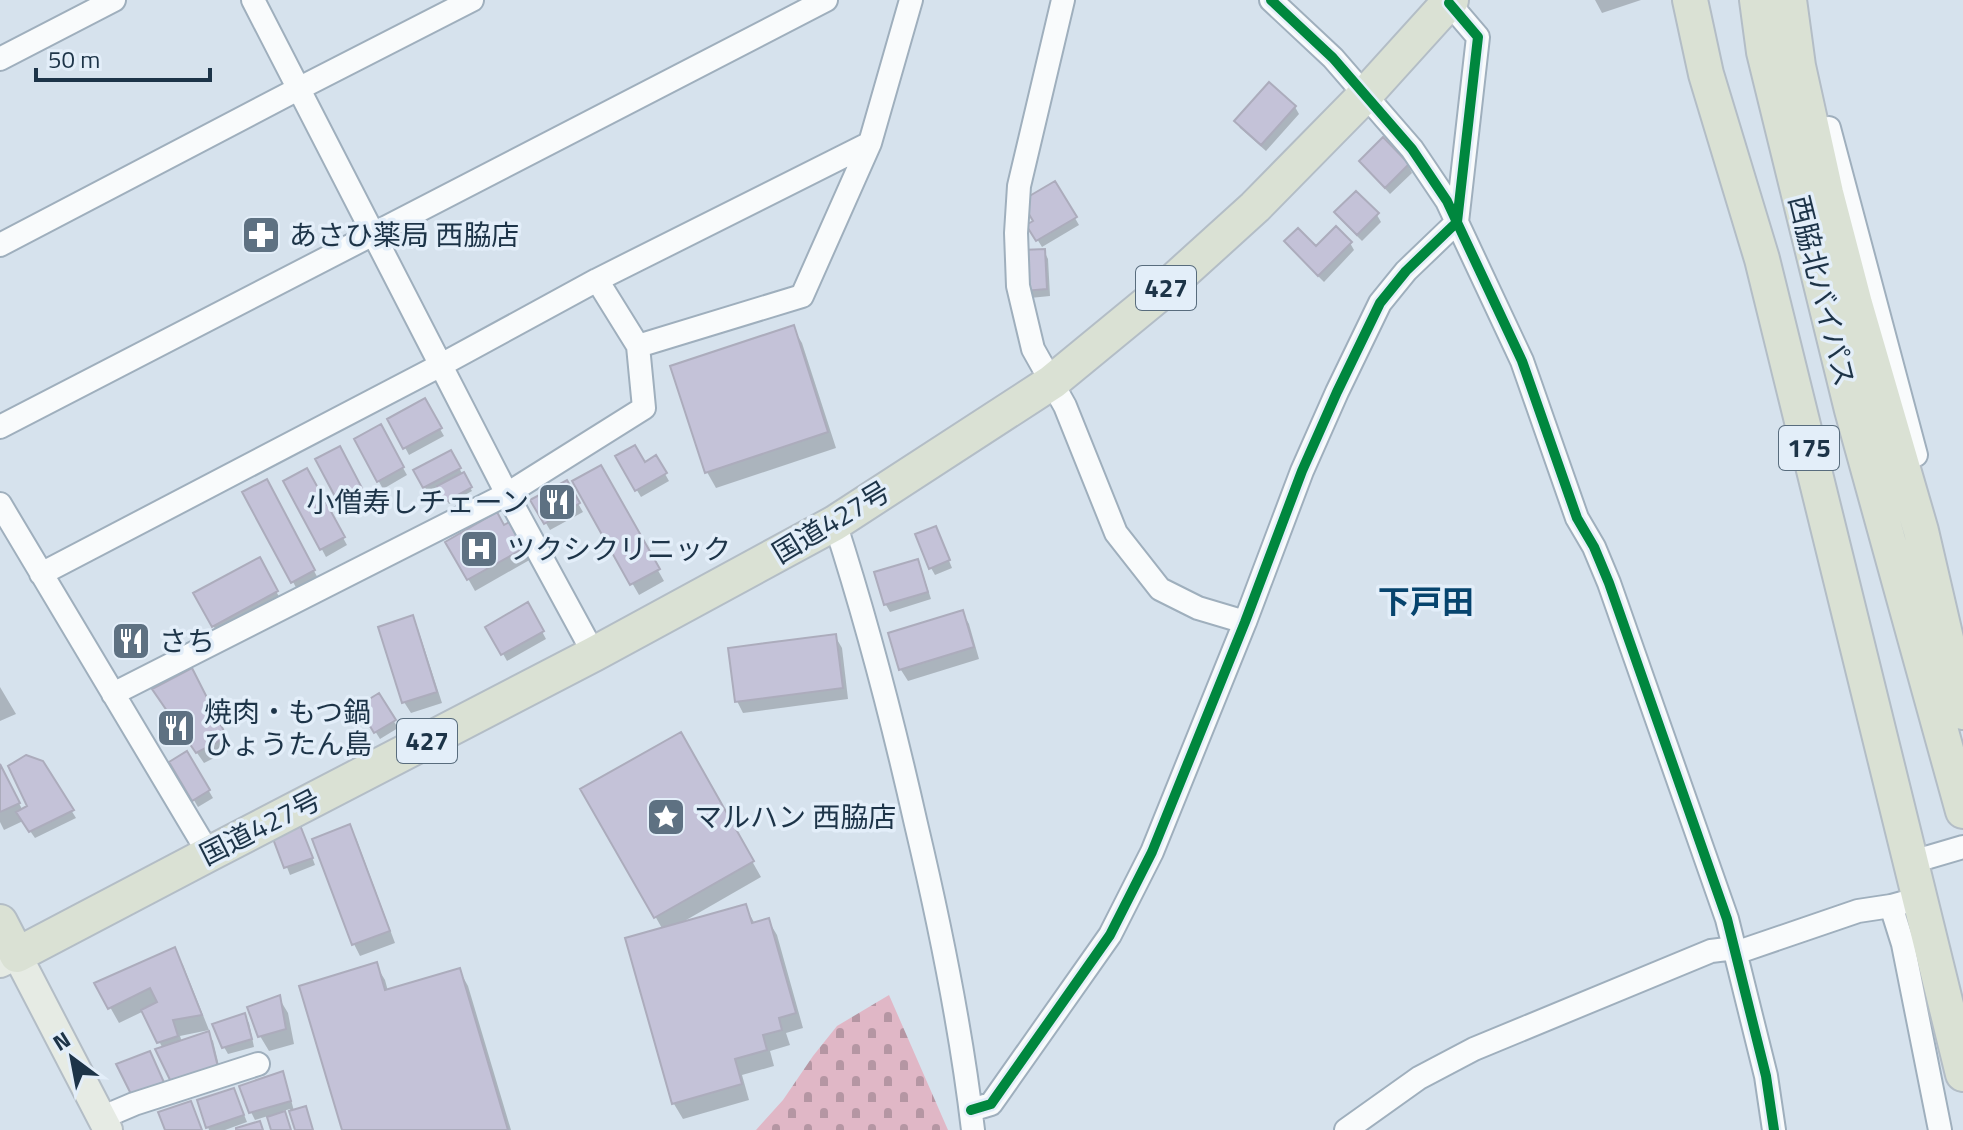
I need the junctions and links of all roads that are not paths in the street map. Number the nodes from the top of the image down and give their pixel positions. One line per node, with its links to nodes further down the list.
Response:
1 (114, 0): 12 (street)
2 (253, 0): 13 (street)
3 (472, 0): 13 (street)
4 (826, 0): 18 (street)
5 (911, 0): 16 (street)
6 (1063, 0): 23 (street)
7 (1271, 0): 14 (street)
8 (1690, 0): 38 (highway, 175)
9 (1757, 0): 35 (highway, 西脇北バイパス / 175)
10 (1450, 1): 14 (highway, 国道427号 / 427); 17 (street)
11 (1789, 4): 33 (highway); 34 (street)
12 (0, 59)
13 (298, 89): 18 (street); 19 (street)
14 (1365, 95): 17 (street); 23 (highway, 国道427号 / 427)
15 (1829, 128): 30 (street)
16 (870, 143): 20 (street); 21 (street)
17 (1457, 222): 29 (street); 41 (street)
18 (373, 235): 22 (street); 24 (street)
19 (0, 245)
20 (597, 280): 21 (street); 22 (street)
21 (638, 346): 25 (street)
22 (441, 365): 25 (street); 28 (street)
23 (1052, 382): 27 (highway, 国道427号 / 427); 29 (street)
24 (0, 427)
25 (507, 494): 31 (street); 32 (street)
26 (0, 504): 28 (street)
27 (835, 523): 31 (highway, 国道427号 / 427); 45 (street)
28 (41, 574): 32 (street)
29 (1245, 622): 45 (street)
30 (1963, 638)
31 (594, 654): 37 (highway, 国道427号 / 427)
32 (113, 694): 37 (street)
33 (1963, 712)
34 (1963, 727)
35 (1963, 811)
36 (1963, 847): 38 (street)
37 (209, 854): 42 (highway, 国道427号 / 427)
38 (1912, 862): 39 (highway, 175)
39 (1905, 902): 41 (street); 44 (highway, 175); 49 (street)
40 (0, 922): 42 (highway)
41 (1735, 948): 47 (street); 48 (street)
42 (8, 959): 46 (main road)
43 (258, 1064): 46 (street)
44 (1963, 1074)
45 (972, 1120)
46 (104, 1124)
47 (1346, 1130)
48 (1774, 1130)
49 (1940, 1130)

